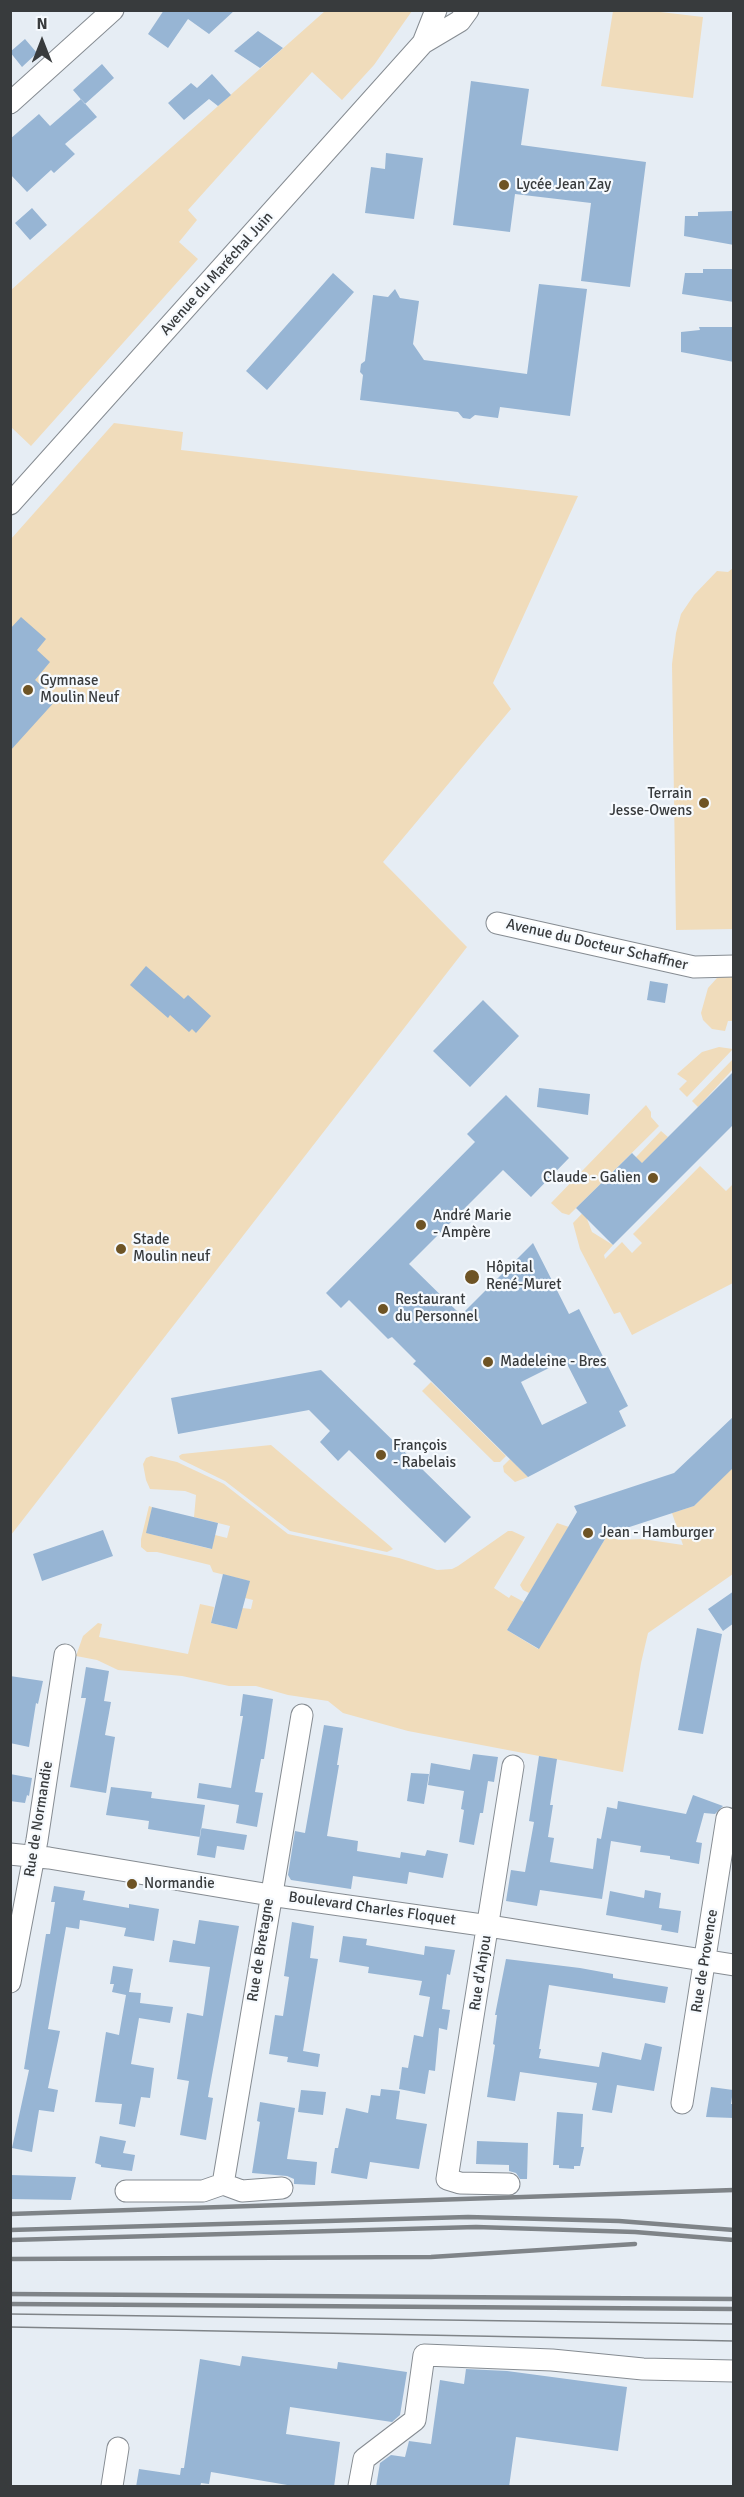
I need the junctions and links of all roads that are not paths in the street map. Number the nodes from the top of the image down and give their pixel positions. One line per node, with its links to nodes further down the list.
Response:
1 (113, 10): 5 (street)
2 (436, 10): 4 (street)
3 (468, 10): 4 (street)
4 (423, 43): 6 (street, Avenue du Maréchal Juin)
5 (10, 103)
6 (10, 504)
7 (497, 923): 8 (street, Avenue du Docteur Schaffner)
8 (734, 966)
9 (65, 1655): 14 (street, Rue de Normandie)
10 (302, 1715): 15 (street, Rue de Bretagne)
11 (513, 1766): 16 (street, Rue d'Anjou)
12 (727, 1818): 17 (street, Rue de Provence)
13 (10, 1854): 14 (street, Boulevard Charles Floquet)
14 (34, 1856): 15 (street, Boulevard Charles Floquet); 19 (street, Rue de Normandie)
15 (270, 1894): 16 (street, Boulevard Charles Floquet); 21 (street, Rue de Bretagne)
16 (489, 1926): 17 (street, Boulevard Charles Floquet); 22 (street, Rue d'Anjou)
17 (705, 1961): 18 (street, Boulevard Charles Floquet); 20 (street, Rue de Provence)
18 (734, 1965)
19 (10, 1982)
20 (682, 2103)
21 (223, 2184): 23 (street); 24 (street)
22 (509, 2184)
23 (282, 2188)
24 (126, 2191)
25 (734, 2371): 28 (street)
26 (118, 2448): 27 (street)
27 (111, 2487)
28 (359, 2487)

